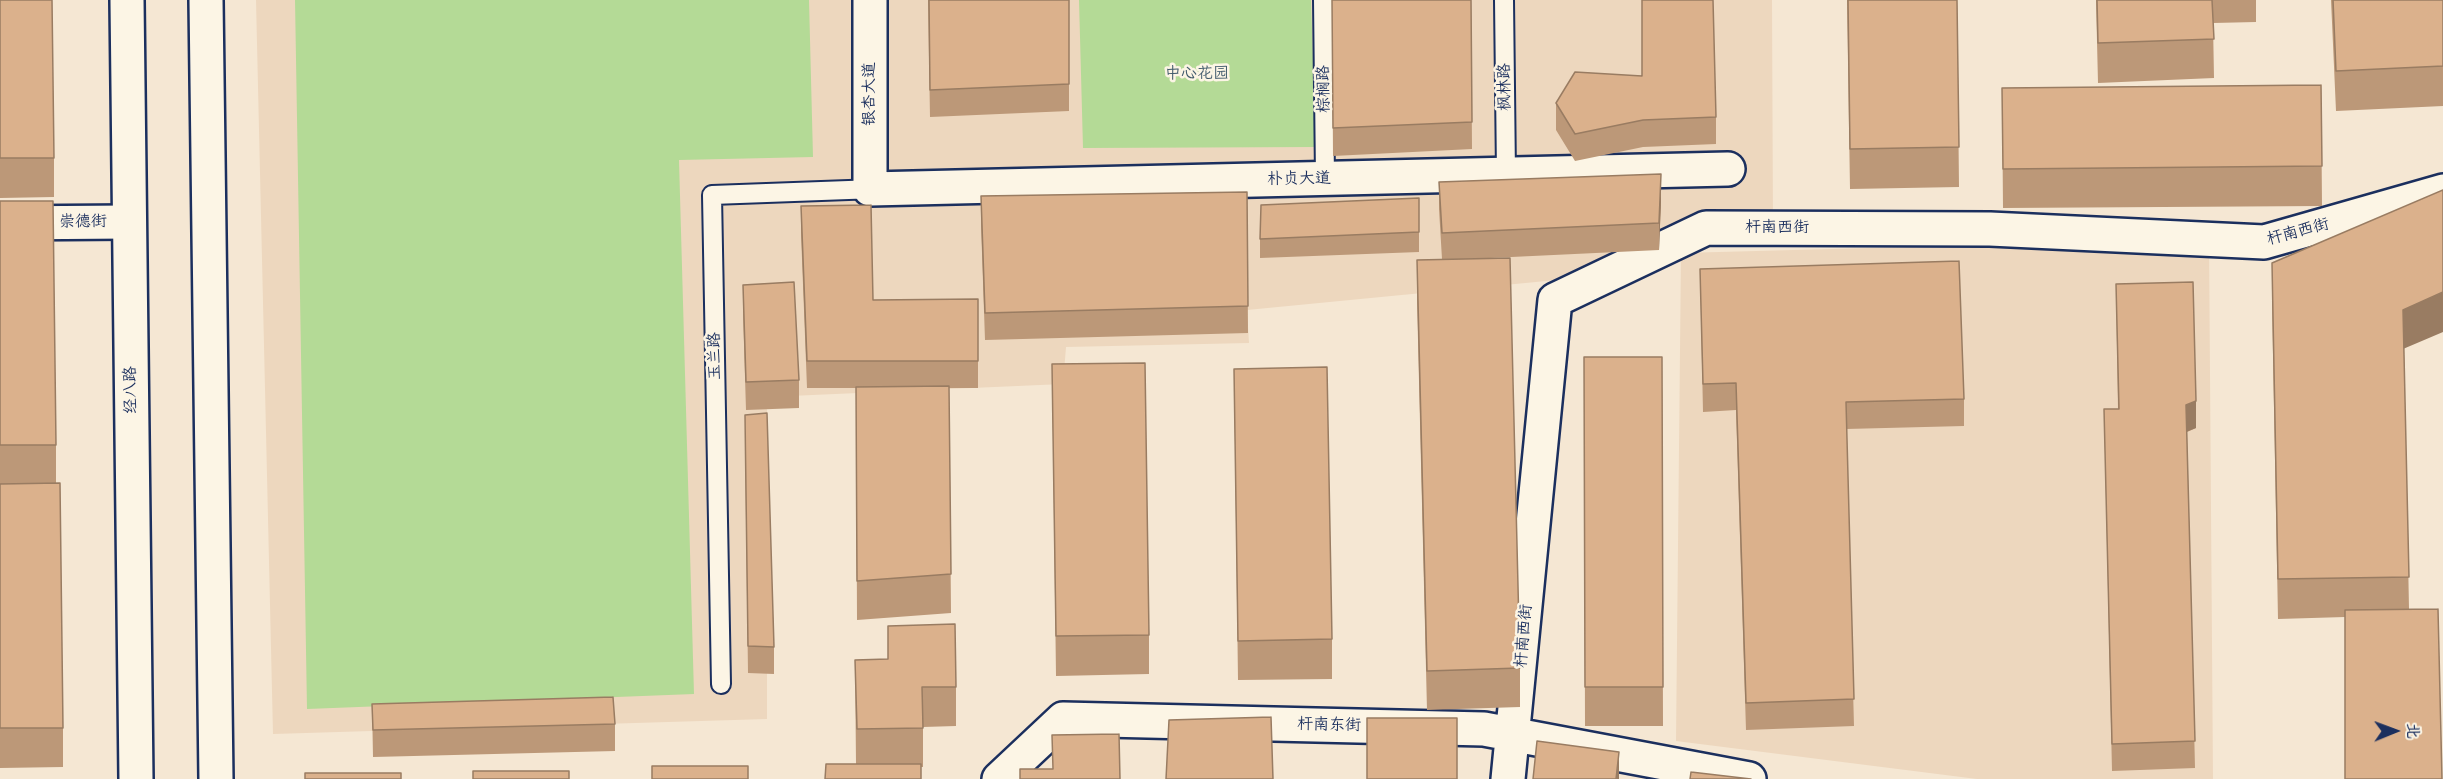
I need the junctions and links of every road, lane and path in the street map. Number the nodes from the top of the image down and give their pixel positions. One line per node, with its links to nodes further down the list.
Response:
1 (126, 0): 11 (street, 经八路)
2 (206, 0): 16 (street)
3 (870, 0): 9 (street, 银杏大道)
4 (1323, 0): 8 (lane, 棕榈路)
5 (1504, 0): 7 (lane, 枫林路)
6 (1728, 169): 7 (street, 朴贞大道)
7 (1506, 174): 8 (street, 朴贞大道)
8 (1325, 178): 9 (street, 朴贞大道)
9 (874, 189): 13 (lane, 玉兰路)
10 (2443, 190): 14 (street, 杆南西街)
11 (129, 222): 12 (street, 崇德街); 15 (street, 经八路)
12 (0, 224)
13 (721, 684)
14 (1514, 733): 17 (street, 杆南东街); 18 (street); 19 (street, 杆南东街)
15 (136, 779)
16 (216, 779)
17 (999, 779)
18 (1508, 779)
19 (1749, 779)

